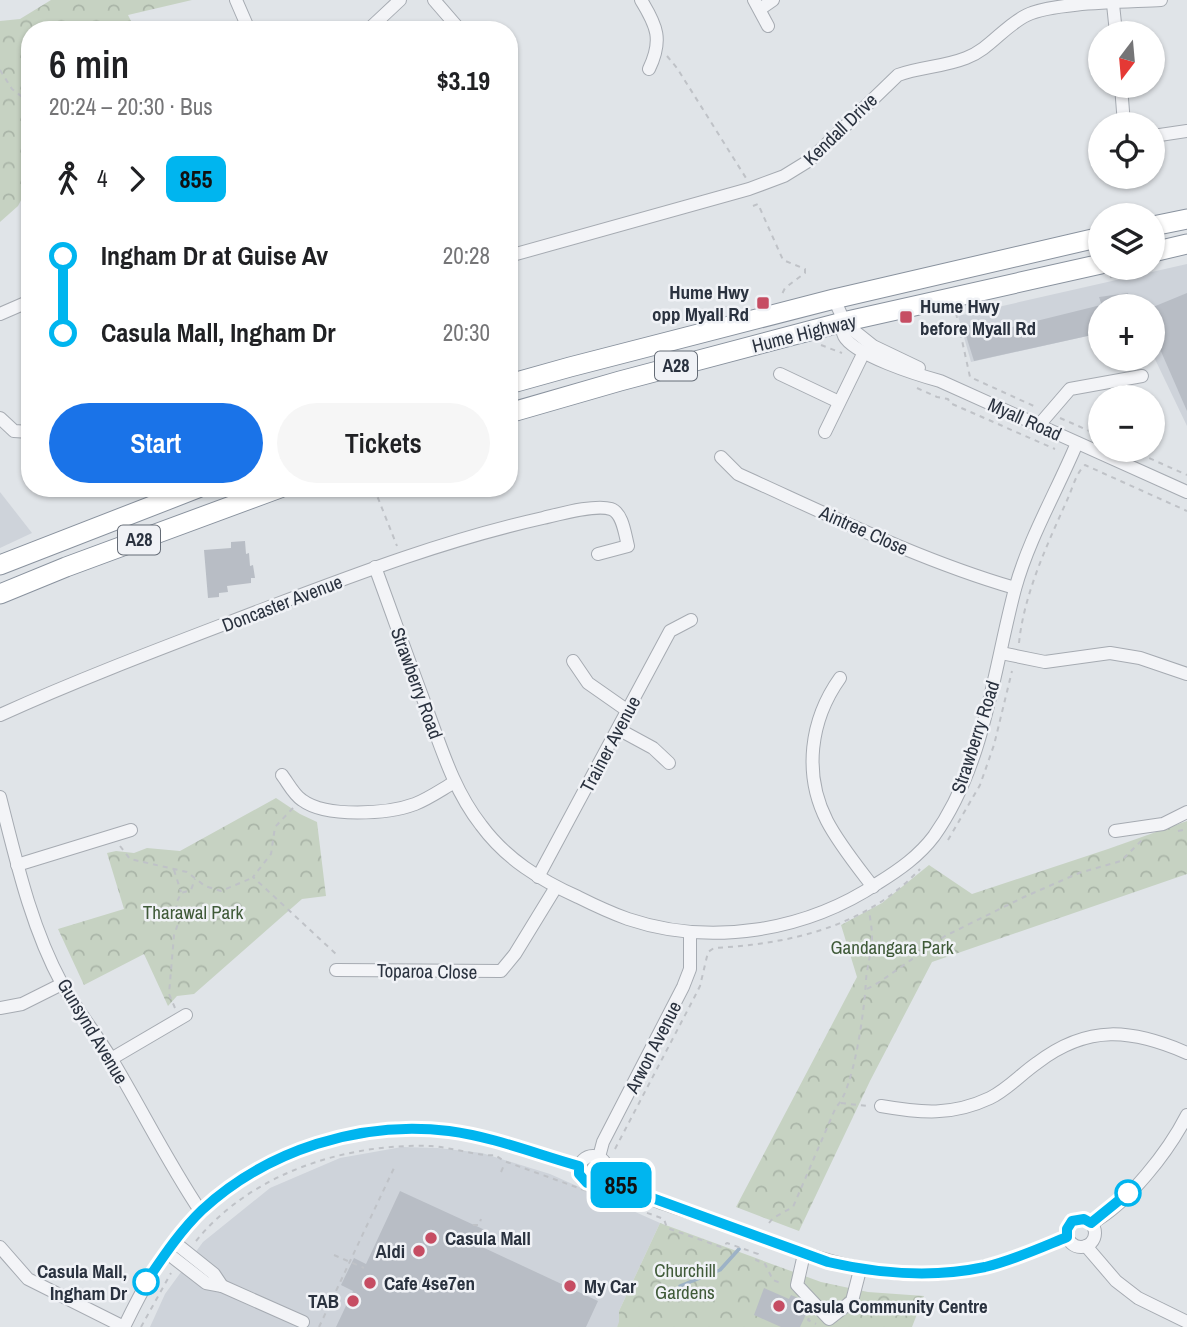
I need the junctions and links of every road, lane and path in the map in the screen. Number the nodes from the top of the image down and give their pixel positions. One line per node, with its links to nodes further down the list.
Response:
1 (236, 0): 9 (street)
2 (400, 0): 10 (street)
3 (434, 0): 11 (street)
4 (641, 0): 14 (street)
5 (773, 0): 8 (street)
6 (1161, 0): 7 (street, Kendall Drive)
7 (1113, 4): 12 (street); 27 (street, Kendall Drive)
8 (757, 5): 13 (street)
9 (245, 21)
10 (378, 21)
11 (452, 21)
12 (1115, 21)
13 (768, 26)
14 (656, 54): 15 (street); 20 (path)
15 (649, 69)
16 (0, 70): 17 (path)
17 (21, 96)
18 (1187, 131): 19 (street)
19 (1165, 134)
20 (746, 178)
21 (753, 206): 29 (path)
22 (1187, 219): 23 (highway)
23 (1165, 224)
24 (1088, 240): 30 (highway, Hume Highway / A28)
25 (1187, 244): 26 (highway)
26 (1165, 249)
27 (518, 254)
28 (1088, 267): 34 (highway, Hume Highway / A28)
29 (782, 295)
30 (834, 299): 34 (street, Myall Road); 40 (highway, Hume Highway / A28)
31 (21, 306): 33 (street)
32 (955, 311): 44 (path)
33 (0, 314)
34 (843, 322): 36 (street, Myall Road); 39 (street, Myall Road); 43 (highway, Hume Highway / A28)
35 (831, 348): 36 (path)
36 (861, 357): 39 (street, Myall Road); 42 (street)
37 (780, 374): 42 (street)
38 (1142, 376): 44 (street)
39 (940, 381): 46 (street, Myall Road)
40 (518, 382)
41 (915, 387): 51 (path)
42 (839, 402): 49 (street)
43 (518, 410)
44 (1049, 413): 46 (street); 47 (path)
45 (0, 418): 48 (street)
46 (1039, 425): 50 (street, Myall Road)
47 (1088, 430)
48 (21, 431)
49 (825, 432)
50 (1077, 443): 55 (street, Myall Road); 64 (street, Strawberry Road)
51 (1055, 449)
52 (721, 457): 64 (street, Aintree Close)
53 (1157, 462): 54 (path)
54 (1187, 475)
55 (1187, 492)
56 (175, 497): 62 (highway, A28)
57 (256, 497): 65 (highway, A28)
58 (377, 497): 60 (path)
59 (1187, 511): 67 (path)
60 (402, 547)
61 (597, 554): 63 (street, Doncaster Avenue)
62 (0, 565)
63 (375, 567): 73 (street, Doncaster Avenue); 77 (street, Strawberry Road)
64 (1016, 588): 68 (street, Strawberry Road)
65 (0, 594)
66 (691, 620): 72 (street, Trainer Avenue)
67 (1019, 644)
68 (1001, 653): 70 (street); 93 (street, Strawberry Road)
69 (572, 661): 72 (street)
70 (1187, 674)
71 (840, 678): 93 (street)
72 (628, 711): 74 (street, Trainer Avenue)
73 (0, 715)
74 (618, 729): 75 (street); 90 (street, Trainer Avenue)
75 (669, 763)
76 (282, 775): 79 (street)
77 (453, 783): 79 (street); 90 (street, Strawberry Road)
78 (0, 797): 87 (street, Gunsynd Avenue)
79 (300, 799): 89 (path)
80 (1187, 812): 83 (street)
81 (1187, 829): 84 (path)
82 (131, 830): 85 (street)
83 (1115, 831)
84 (1177, 831)
85 (113, 835): 87 (street); 88 (path)
86 (1145, 838): 98 (path)
87 (17, 865): 97 (street, Gunsynd Avenue)
88 (174, 869): 91 (path); 94 (path)
89 (253, 877): 91 (path); 96 (path)
90 (538, 877): 92 (street, Strawberry Road)
91 (196, 878): 94 (path)
92 (556, 887): 95 (street, Strawberry Road); 96 (street, Toparoa Close)
93 (873, 887): 95 (street, Strawberry Road)
94 (181, 893): 100 (path)
95 (690, 933): 107 (street, Arwon Avenue)
96 (336, 970)
97 (62, 984): 99 (street); 102 (street, Gunsynd Avenue)
98 (867, 989): 103 (path); 106 (path)
99 (0, 1008)
100 (183, 1017): 102 (street)
101 (1187, 1053): 104 (street)
102 (111, 1059): 113 (street, Gunsynd Avenue)
103 (840, 1103): 104 (path); 115 (path)
104 (881, 1106)
105 (1187, 1115): 116 (street)
106 (614, 1151)
107 (599, 1157): 109 (street); 112 (street)
108 (506, 1161): 111 (path); 122 (path); 123 (path)
109 (579, 1166): 112 (street); 113 (street)
110 (394, 1168): 126 (path)
111 (501, 1172)
112 (606, 1175): 124 (street)
113 (201, 1212): 121 (street)
114 (481, 1219): 117 (path)
115 (769, 1223)
116 (1091, 1223): 118 (street); 119 (street)
117 (474, 1225)
118 (1067, 1237): 119 (street); 128 (street)
119 (1086, 1246): 131 (street)
120 (0, 1247): 132 (street)
121 (170, 1247): 130 (street); 132 (street)
122 (191, 1247)
123 (741, 1247)
124 (804, 1254): 128 (street); 128 (street)
125 (334, 1255): 126 (path)
126 (350, 1262): 127 (path); 134 (path)
127 (364, 1268)
128 (860, 1270)
129 (172, 1272): 133 (path)
130 (303, 1322)
131 (1187, 1322)
132 (124, 1327)
133 (141, 1327)
134 (319, 1327)

